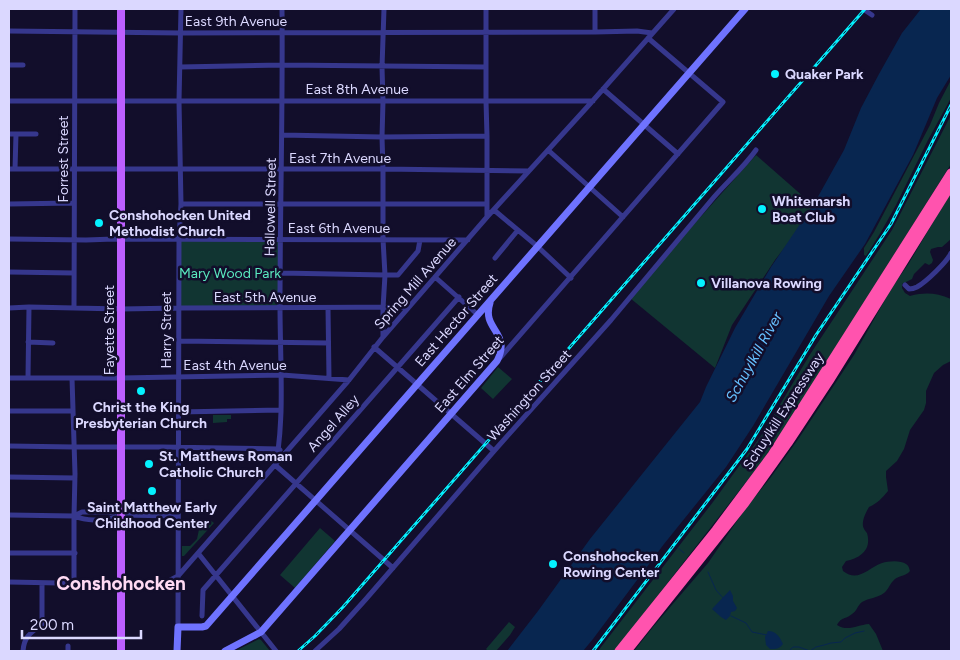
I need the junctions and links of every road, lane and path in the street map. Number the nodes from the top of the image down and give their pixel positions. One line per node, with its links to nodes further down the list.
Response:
1 (75, 9): 13 (street, Forrest Street)
2 (121, 9): 14 (main road, Fayette Street)
3 (181, 9): 18 (street, Harry Street)
4 (282, 9): 19 (street, Hallowell Street)
5 (384, 9): 15 (street)
6 (486, 9): 16 (street)
7 (595, 9): 17 (street)
8 (674, 9): 20 (street, Spring Mill Avenue)
9 (863, 9): 11 (street)
10 (742, 10): 28 (main road, East Hector Street)
11 (872, 15)
12 (9, 31): 13 (street, East 9th Avenue)
13 (75, 32): 14 (street, East 9th Avenue); 32 (street, Forrest Street)
14 (121, 32): 18 (street, East 9th Avenue); 33 (main road, Fayette Street)
15 (384, 32): 16 (street, East 9th Avenue); 19 (street, East 9th Avenue); 26 (street)
16 (487, 32): 17 (street, East 9th Avenue); 27 (street)
17 (595, 32): 20 (street, East 9th Avenue)
18 (181, 33): 19 (street, East 9th Avenue); 25 (street, Harry Street)
19 (282, 33): 24 (street, Hallowell Street)
20 (652, 33): 21 (street, Spring Mill Avenue)
21 (648, 38): 28 (street); 29 (street, Spring Mill Avenue)
22 (9, 65): 23 (street)
23 (23, 65)
24 (283, 65): 25 (street); 26 (street); 35 (street, Hallowell Street)
25 (180, 67): 34 (street, Harry Street)
26 (382, 67): 27 (street); 30 (street)
27 (486, 67): 36 (street)
28 (688, 73): 38 (main road, East Hector Street); 47 (street, East Elm Street)
29 (603, 89): 37 (street, Spring Mill Avenue); 38 (street)
30 (383, 100): 35 (street, East 8th Avenue); 36 (street, East 8th Avenue); 44 (street)
31 (9, 101): 32 (street, East 8th Avenue)
32 (74, 101): 33 (street, East 8th Avenue); 52 (street, Forrest Street)
33 (121, 101): 34 (street, East 8th Avenue); 49 (main road, Fayette Street)
34 (179, 101): 35 (street, East 8th Avenue); 50 (street, Harry Street)
35 (282, 101): 42 (street, Hallowell Street)
36 (486, 101): 37 (street, East 8th Avenue); 43 (street)
37 (593, 101): 45 (street, Spring Mill Avenue)
38 (644, 124): 47 (street); 58 (main road, East Hector Street)
39 (9, 134): 40 (street)
40 (16, 134): 41 (street); 48 (street)
41 (36, 134)
42 (282, 135): 44 (street); 53 (street, Hallowell Street)
43 (487, 136): 44 (street); 54 (street)
44 (382, 137): 51 (street)
45 (548, 150): 55 (street, Spring Mill Avenue); 58 (street)
46 (756, 150): 130 (street, Washington Street)
47 (678, 154): 66 (street, East Elm Street)
48 (12, 169): 52 (street, East 7th Avenue)
49 (121, 169): 50 (street, East 7th Avenue); 52 (street, East 7th Avenue); 71 (main road, Fayette Street)
50 (180, 169): 53 (street, East 7th Avenue); 61 (street, Harry Street)
51 (383, 169): 53 (street, East 7th Avenue); 54 (street, East 7th Avenue); 64 (street)
52 (74, 170): 59 (street, Forrest Street)
53 (281, 170): 62 (street, Hallowell Street)
54 (487, 171): 55 (street, East 7th Avenue); 63 (street)
55 (529, 171): 65 (street, Spring Mill Avenue)
56 (951, 173): 164 (highway, Schuylkill Expressway)
57 (951, 185): 165 (highway, Schuylkill Expressway)
58 (590, 186): 66 (street); 77 (main road, East Hector Street)
59 (74, 203): 60 (street); 74 (street, Forrest Street)
60 (9, 204)
61 (181, 204): 62 (street); 72 (street, Harry Street)
62 (282, 204): 64 (street); 69 (street, Hallowell Street)
63 (487, 204): 64 (street); 67 (street)
64 (383, 205): 73 (street)
65 (494, 210): 67 (street, Spring Mill Avenue); 68 (street)
66 (623, 217): 85 (street, East Elm Street)
67 (486, 218): 76 (street, Spring Mill Avenue)
68 (518, 230): 77 (street); 79 (street)
69 (281, 238): 72 (street, East 6th Avenue); 73 (street, East 6th Avenue); 82 (street, Hallowell Street)
70 (9, 239): 74 (street, East 6th Avenue)
71 (121, 239): 72 (street, East 6th Avenue); 74 (street, East 6th Avenue); 97 (main road, Fayette Street)
72 (179, 239): 93 (street, Harry Street)
73 (383, 239): 75 (street, East 6th Avenue); 83 (street)
74 (75, 240): 81 (street, Forrest Street)
75 (420, 240): 76 (street, East 6th Avenue); 83 (street)
76 (468, 240): 84 (street, Spring Mill Avenue)
77 (537, 246): 85 (street); 87 (main road, East Hector Street)
78 (951, 253): 86 (street)
79 (495, 258)
80 (9, 272): 81 (street)
81 (74, 273): 92 (street, Forrest Street)
82 (280, 273): 83 (street); 94 (street, Hallowell Street)
83 (384, 276): 96 (street)
84 (435, 277): 88 (street); 90 (street, Spring Mill Avenue)
85 (571, 278): 102 (street, East Elm Street)
86 (905, 285)
87 (497, 292): 98 (main road, East Hector Street); 99 (main road)
88 (459, 297): 98 (street); 110 (street, Angel Alley)
89 (29, 307): 91 (street, East 5th Avenue); 92 (street, East 5th Avenue); 104 (street)
90 (409, 307): 96 (street, East 5th Avenue); 100 (street, Spring Mill Avenue)
91 (9, 308)
92 (74, 308): 97 (street, East 5th Avenue)
93 (179, 308): 94 (street, East 5th Avenue); 97 (street, East 5th Avenue); 103 (street, Harry Street)
94 (280, 308): 95 (street, East 5th Avenue); 106 (street, Hallowell Street)
95 (328, 308): 96 (street, East 5th Avenue); 107 (street)
96 (383, 308): 100 (street)
97 (121, 309): 116 (main road, Fayette Street)
98 (478, 314): 99 (main road); 119 (main road, East Hector Street)
99 (489, 320): 101 (main road)
100 (383, 337): 108 (street, Spring Mill Avenue)
101 (501, 339): 102 (street); 109 (main road)
102 (516, 340): 109 (street, East Elm Street)
103 (179, 341): 106 (street); 112 (street, Harry Street)
104 (28, 342): 105 (street); 113 (street)
105 (53, 342)
106 (281, 343): 107 (street); 111 (street, Hallowell Street)
107 (328, 343): 117 (street)
108 (374, 348): 110 (street); 118 (street, Spring Mill Avenue)
109 (497, 361): 124 (main road, East Elm Street)
110 (398, 368): 119 (street); 135 (street, Angel Alley)
111 (282, 375): 112 (street, East 4th Avenue); 117 (street, East 4th Avenue); 120 (street, Hallowell Street)
112 (179, 376): 116 (street, East 4th Avenue); 123 (street, Harry Street)
113 (28, 377): 114 (street, East 4th Avenue); 115 (street, East 4th Avenue)
114 (9, 378)
115 (72, 378): 116 (street, East 4th Avenue); 121 (street)
116 (121, 378): 126 (main road, Fayette Street)
117 (329, 378): 118 (street, East 4th Avenue)
118 (349, 380): 131 (street, Spring Mill Avenue)
119 (417, 384): 124 (street); 136 (main road, East Hector Street)
120 (281, 410): 123 (street); 129 (street, Hallowell Street)
121 (73, 411): 122 (street); 127 (street)
122 (9, 412)
123 (179, 412): 128 (street, Harry Street)
124 (451, 414): 130 (street); 141 (main road, East Elm Street)
125 (9, 446): 127 (street)
126 (121, 446): 127 (street); 128 (street); 139 (main road, Fayette Street)
127 (74, 447): 134 (street)
128 (179, 447): 129 (street); 140 (street, Harry Street)
129 (279, 449): 131 (street); 132 (street, Hallowell Street)
130 (494, 451): 145 (street, Washington Street)
131 (285, 453): 132 (street, Spring Mill Avenue)
132 (275, 465): 135 (street); 144 (street, Spring Mill Avenue)
133 (9, 477): 134 (street)
134 (75, 478): 138 (street)
135 (296, 483): 136 (street); 147 (street, Angel Alley)
136 (315, 500): 141 (street); 154 (main road, East Hector Street)
137 (9, 515): 138 (street)
138 (74, 516): 139 (street); 143 (street)
139 (121, 516): 140 (street); 151 (main road, Fayette Street)
140 (178, 516): 146 (street, Harry Street)
141 (349, 530): 145 (street); 157 (main road, East Elm Street)
142 (9, 553): 143 (street)
143 (75, 553): 149 (street)
144 (198, 553): 146 (street, Spring Mill Avenue); 147 (street)
145 (393, 568): 163 (street, Washington Street)
146 (178, 576): 152 (street); 153 (street, Harry Street)
147 (216, 576): 154 (street); 155 (street, Angel Alley)
148 (9, 582): 150 (street)
149 (74, 582): 150 (street); 151 (street)
150 (42, 583): 158 (street)
151 (121, 583): 152 (street); 159 (main road, Fayette Street)
152 (161, 585): 153 (street)
153 (178, 590): 156 (street, Harry Street)
154 (233, 596): 156 (main road, East Hector Street); 157 (street)
155 (202, 616)
156 (178, 627): 160 (main road, Harry Street)
157 (261, 632): 161 (main road, East Elm Street); 162 (street)
158 (23, 651)
159 (121, 651)
160 (177, 651)
161 (225, 651)
162 (276, 651)
163 (315, 651)
164 (619, 651)
165 (627, 651)

